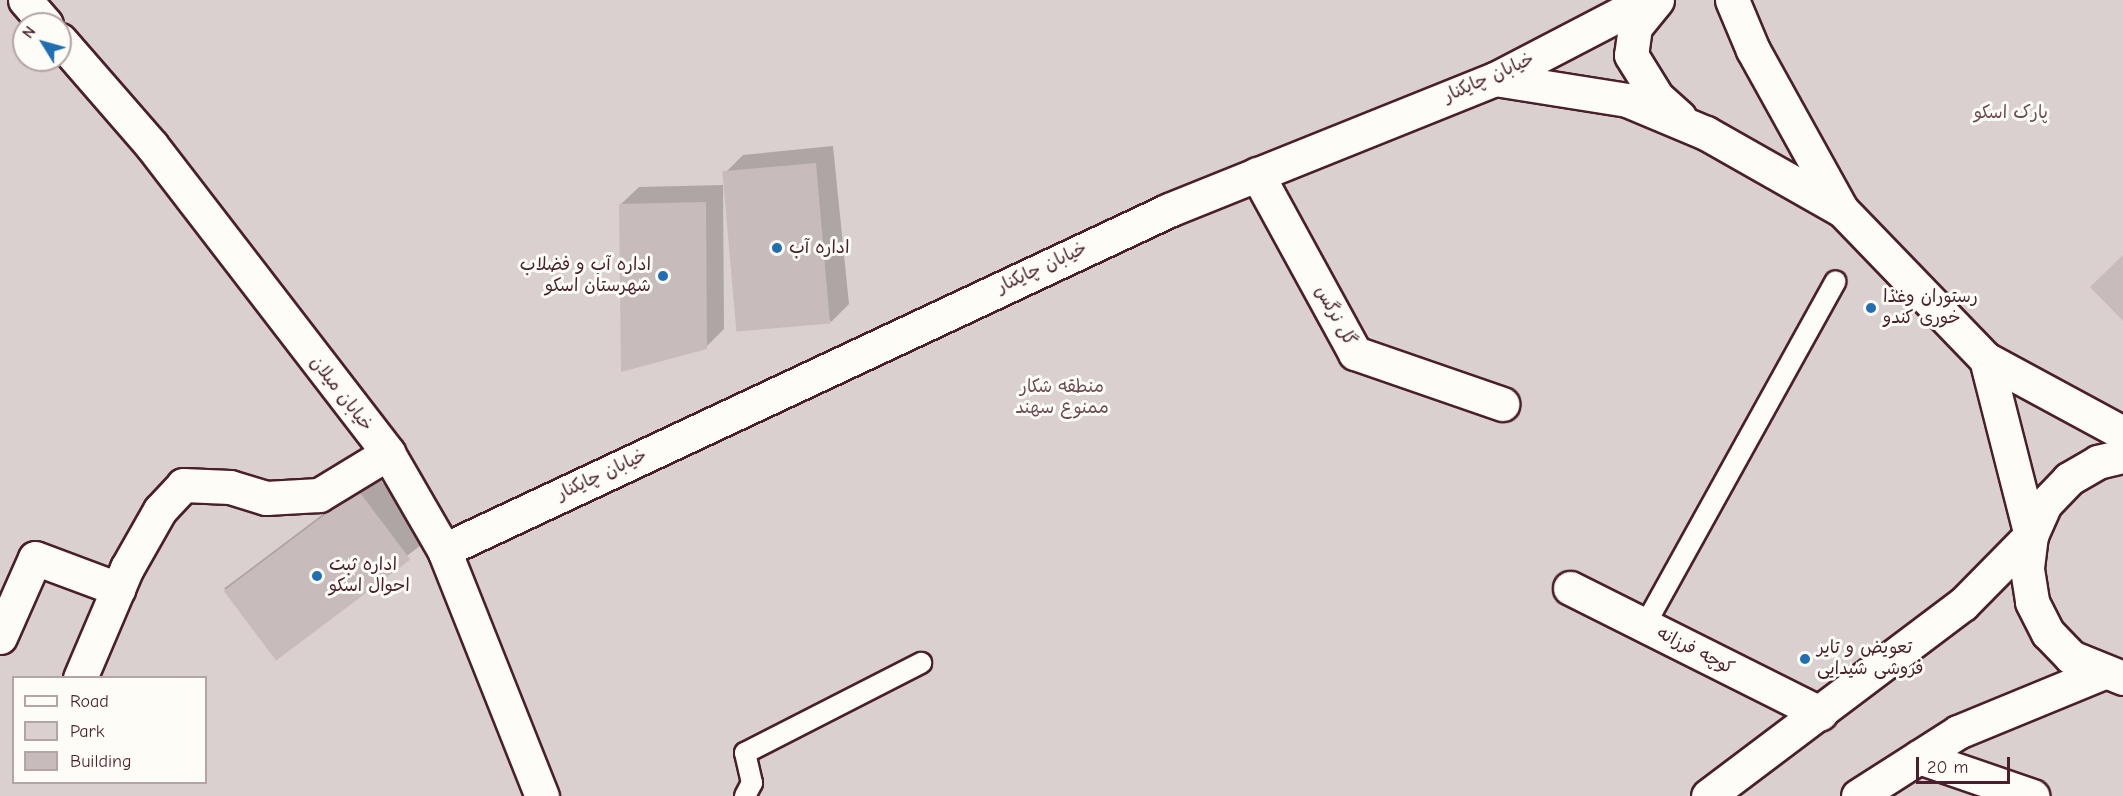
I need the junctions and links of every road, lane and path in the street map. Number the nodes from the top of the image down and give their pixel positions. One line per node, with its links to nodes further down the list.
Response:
1 (25, 0): 5 (main road)
2 (1647, 0): 7 (main road, خیابان چایکنار)
3 (1657, 0): 8 (main road)
4 (1732, 0): 10 (main road)
5 (36, 12)
6 (72, 54): 15 (main road, خیابان میلان)
7 (1495, 79): 8 (main road); 9 (main road, خیابان چایکنار)
8 (1689, 126): 10 (main road)
9 (1257, 174): 13 (main road, گل نرگس); 18 (main road, خیابان چایکنار)
10 (1841, 209): 12 (main road)
11 (1836, 281): 21 (lane)
12 (1986, 358): 14 (main road); 17 (main road)
13 (1502, 404)
14 (2123, 433)
15 (388, 453): 18 (main road, خیابان میلان); 20 (main road)
16 (2123, 456): 17 (main road)
17 (2031, 535): 25 (main road); 26 (main road)
18 (444, 550): 28 (main road, خیابان میلان)
19 (1570, 588): 21 (main road, کوچه فرزانه)
20 (118, 590): 22 (main road); 24 (main road)
21 (1645, 626): 26 (main road, کوچه فرزانه)
22 (0, 637)
23 (921, 663): 29 (lane)
24 (81, 676)
25 (2112, 676): 27 (main road)
26 (1820, 713): 30 (main road)
27 (1919, 757): 31 (main road); 32 (main road)
28 (542, 796)
29 (745, 796)
30 (1708, 796)
31 (1858, 796)
32 (2032, 796)

